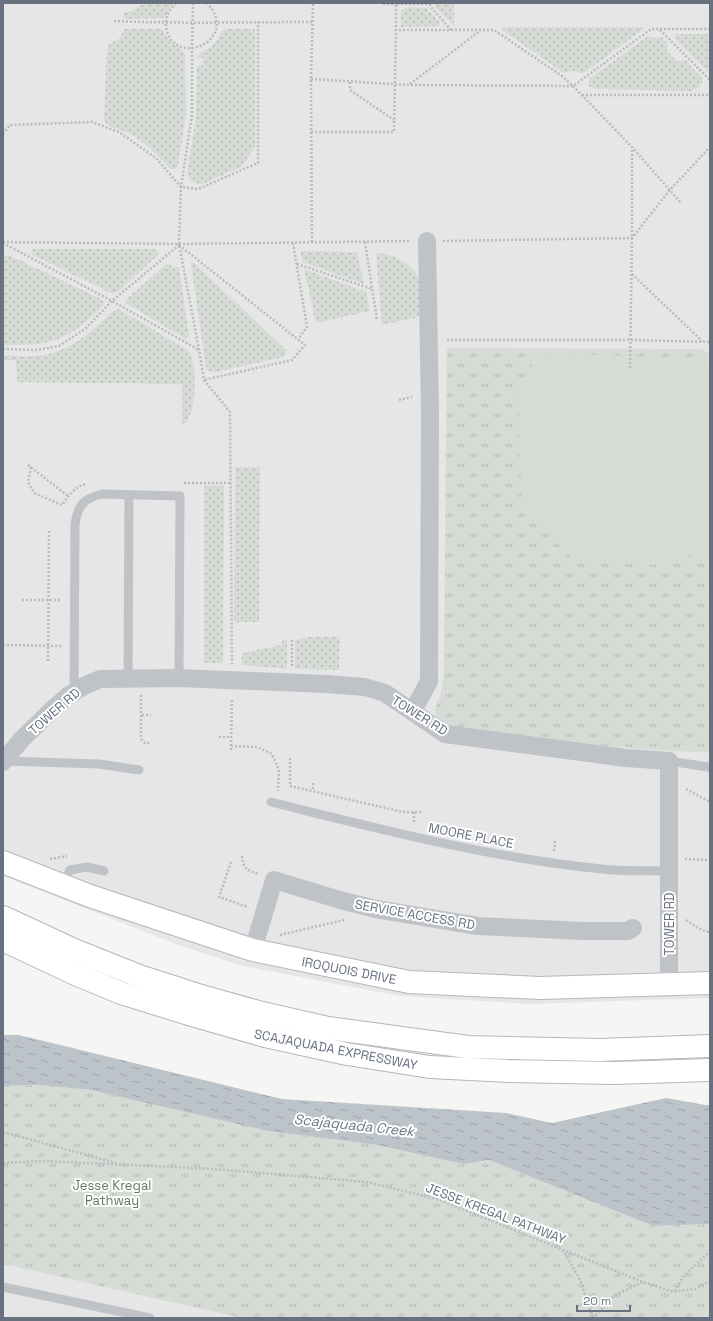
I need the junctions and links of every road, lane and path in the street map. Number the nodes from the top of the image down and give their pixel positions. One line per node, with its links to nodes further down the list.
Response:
1 (176, 3): 13 (path)
2 (194, 3): 9 (path)
3 (207, 3): 10 (path)
4 (313, 3): 12 (path)
5 (384, 3): 7 (path)
6 (430, 3): 7 (path); 17 (path)
7 (396, 4): 16 (path)
8 (114, 21): 13 (path)
9 (193, 22): 10 (path); 13 (path); 19 (path)
10 (217, 22): 11 (path); 19 (path)
11 (258, 22): 12 (path); 33 (path)
12 (313, 22): 20 (path)
13 (166, 23): 19 (path)
14 (659, 29): 15 (path); 21 (path); 25 (path)
15 (710, 29)
16 (396, 30): 17 (path); 23 (path)
17 (451, 30): 18 (path)
18 (482, 30): 24 (path); 25 (path)
19 (192, 48): 33 (path)
20 (311, 79): 22 (path); 29 (path)
21 (710, 80)
22 (350, 82): 23 (path); 28 (path)
23 (395, 84): 24 (path); 28 (path)
24 (409, 85): 25 (path)
25 (573, 86): 26 (path)
26 (581, 95): 27 (path); 31 (path)
27 (710, 95)
28 (394, 121): 29 (path)
29 (311, 132): 40 (path)
30 (3, 134): 33 (path)
31 (632, 147): 34 (path); 36 (path)
32 (710, 147): 34 (path)
33 (181, 187): 42 (path)
34 (669, 191): 35 (path); 36 (path)
35 (681, 203)
36 (632, 238): 37 (path); 44 (path)
37 (427, 241): 41 (path); 49 (street)
38 (3, 242): 42 (path); 46 (path)
39 (293, 242): 40 (path); 42 (path); 43 (path)
40 (312, 242): 41 (path)
41 (365, 242): 45 (path)
42 (179, 244): 46 (path); 48 (path); 54 (path)
43 (297, 264): 45 (path); 48 (path)
44 (631, 274): 50 (path); 51 (path)
45 (372, 289): 47 (path)
46 (112, 301): 53 (path); 54 (path)
47 (377, 320)
48 (298, 339): 56 (path)
49 (429, 340): 50 (path); 78 (street)
50 (630, 340): 51 (path); 55 (path)
51 (702, 342): 52 (path)
52 (710, 342)
53 (3, 349)
54 (199, 350): 56 (path)
55 (630, 368)
56 (204, 380): 60 (path)
57 (28, 465): 58 (path)
58 (31, 467): 62 (path); 63 (path)
59 (193, 483): 60 (path)
60 (230, 483): 71 (path)
61 (129, 495): 73 (lane); 74 (lane); 75 (lane)
62 (68, 496)
63 (62, 505)
64 (49, 531): 66 (path)
65 (22, 600): 66 (path)
66 (50, 600): 69 (path)
67 (292, 640): 72 (path)
68 (3, 645): 69 (path)
69 (50, 646): 70 (path)
70 (48, 661)
71 (232, 668)
72 (292, 672)
73 (179, 678): 74 (street, TOWER RD); 78 (street, TOWER RD)
74 (128, 679): 75 (street, TOWER RD)
75 (74, 692): 85 (street, TOWER RD)
76 (141, 692): 79 (path)
77 (232, 694): 82 (path)
78 (413, 711): 86 (street, TOWER RD)
79 (141, 715): 80 (path); 83 (path)
80 (151, 715)
81 (219, 737): 82 (path)
82 (231, 737): 92 (path)
83 (151, 743)
84 (290, 758): 91 (path)
85 (4, 761): 88 (lane)
86 (669, 761): 87 (lane); 103 (street, TOWER RD)
87 (710, 768)
88 (138, 770)
89 (312, 783): 91 (path)
90 (680, 785): 93 (path)
91 (312, 791): 94 (path)
92 (274, 802): 103 (lane, MOORE PLACE)
93 (710, 802)
94 (414, 812): 95 (path); 96 (path)
95 (423, 812)
96 (414, 827)
97 (555, 841): 98 (path)
98 (554, 850)
99 (242, 856): 105 (path)
100 (710, 860): 103 (path)
101 (3, 862): 106 (main road, IROQUOIS DRIVE)
102 (231, 862): 107 (path)
103 (674, 865): 116 (street, TOWER RD)
104 (104, 871): 106 (lane)
105 (274, 880): 107 (street); 111 (street, SERVICE ACCESS RD)
106 (63, 885): 114 (main road, IROQUOIS DRIVE)
107 (264, 913): 114 (street)
108 (3, 917): 117 (main road, SCAJAQUADA EXPRESSWAY)
109 (347, 919): 114 (path)
110 (680, 919): 112 (path)
111 (633, 928)
112 (710, 932)
113 (3, 940): 118 (main road, SCAJAQUADA EXPRESSWAY)
114 (254, 945): 116 (main road, IROQUOIS DRIVE)
115 (710, 983): 116 (main road, IROQUOIS DRIVE)
116 (669, 985)
117 (710, 1046)
118 (710, 1070)
119 (3, 1132): 121 (path)
120 (3, 1163): 121 (path, JESSE KREGAL PATHWAY)
121 (121, 1165): 122 (path, JESSE KREGAL PATHWAY)
122 (563, 1249): 124 (path, JESSE KREGAL PATHWAY); 129 (path)
123 (710, 1251): 127 (path)
124 (643, 1282): 127 (path, JESSE KREGAL PATHWAY); 129 (path)
125 (710, 1282): 127 (path, JESSE KREGAL PATHWAY)
126 (3, 1287): 128 (lane)
127 (674, 1292)
128 (150, 1318)
129 (593, 1318)

